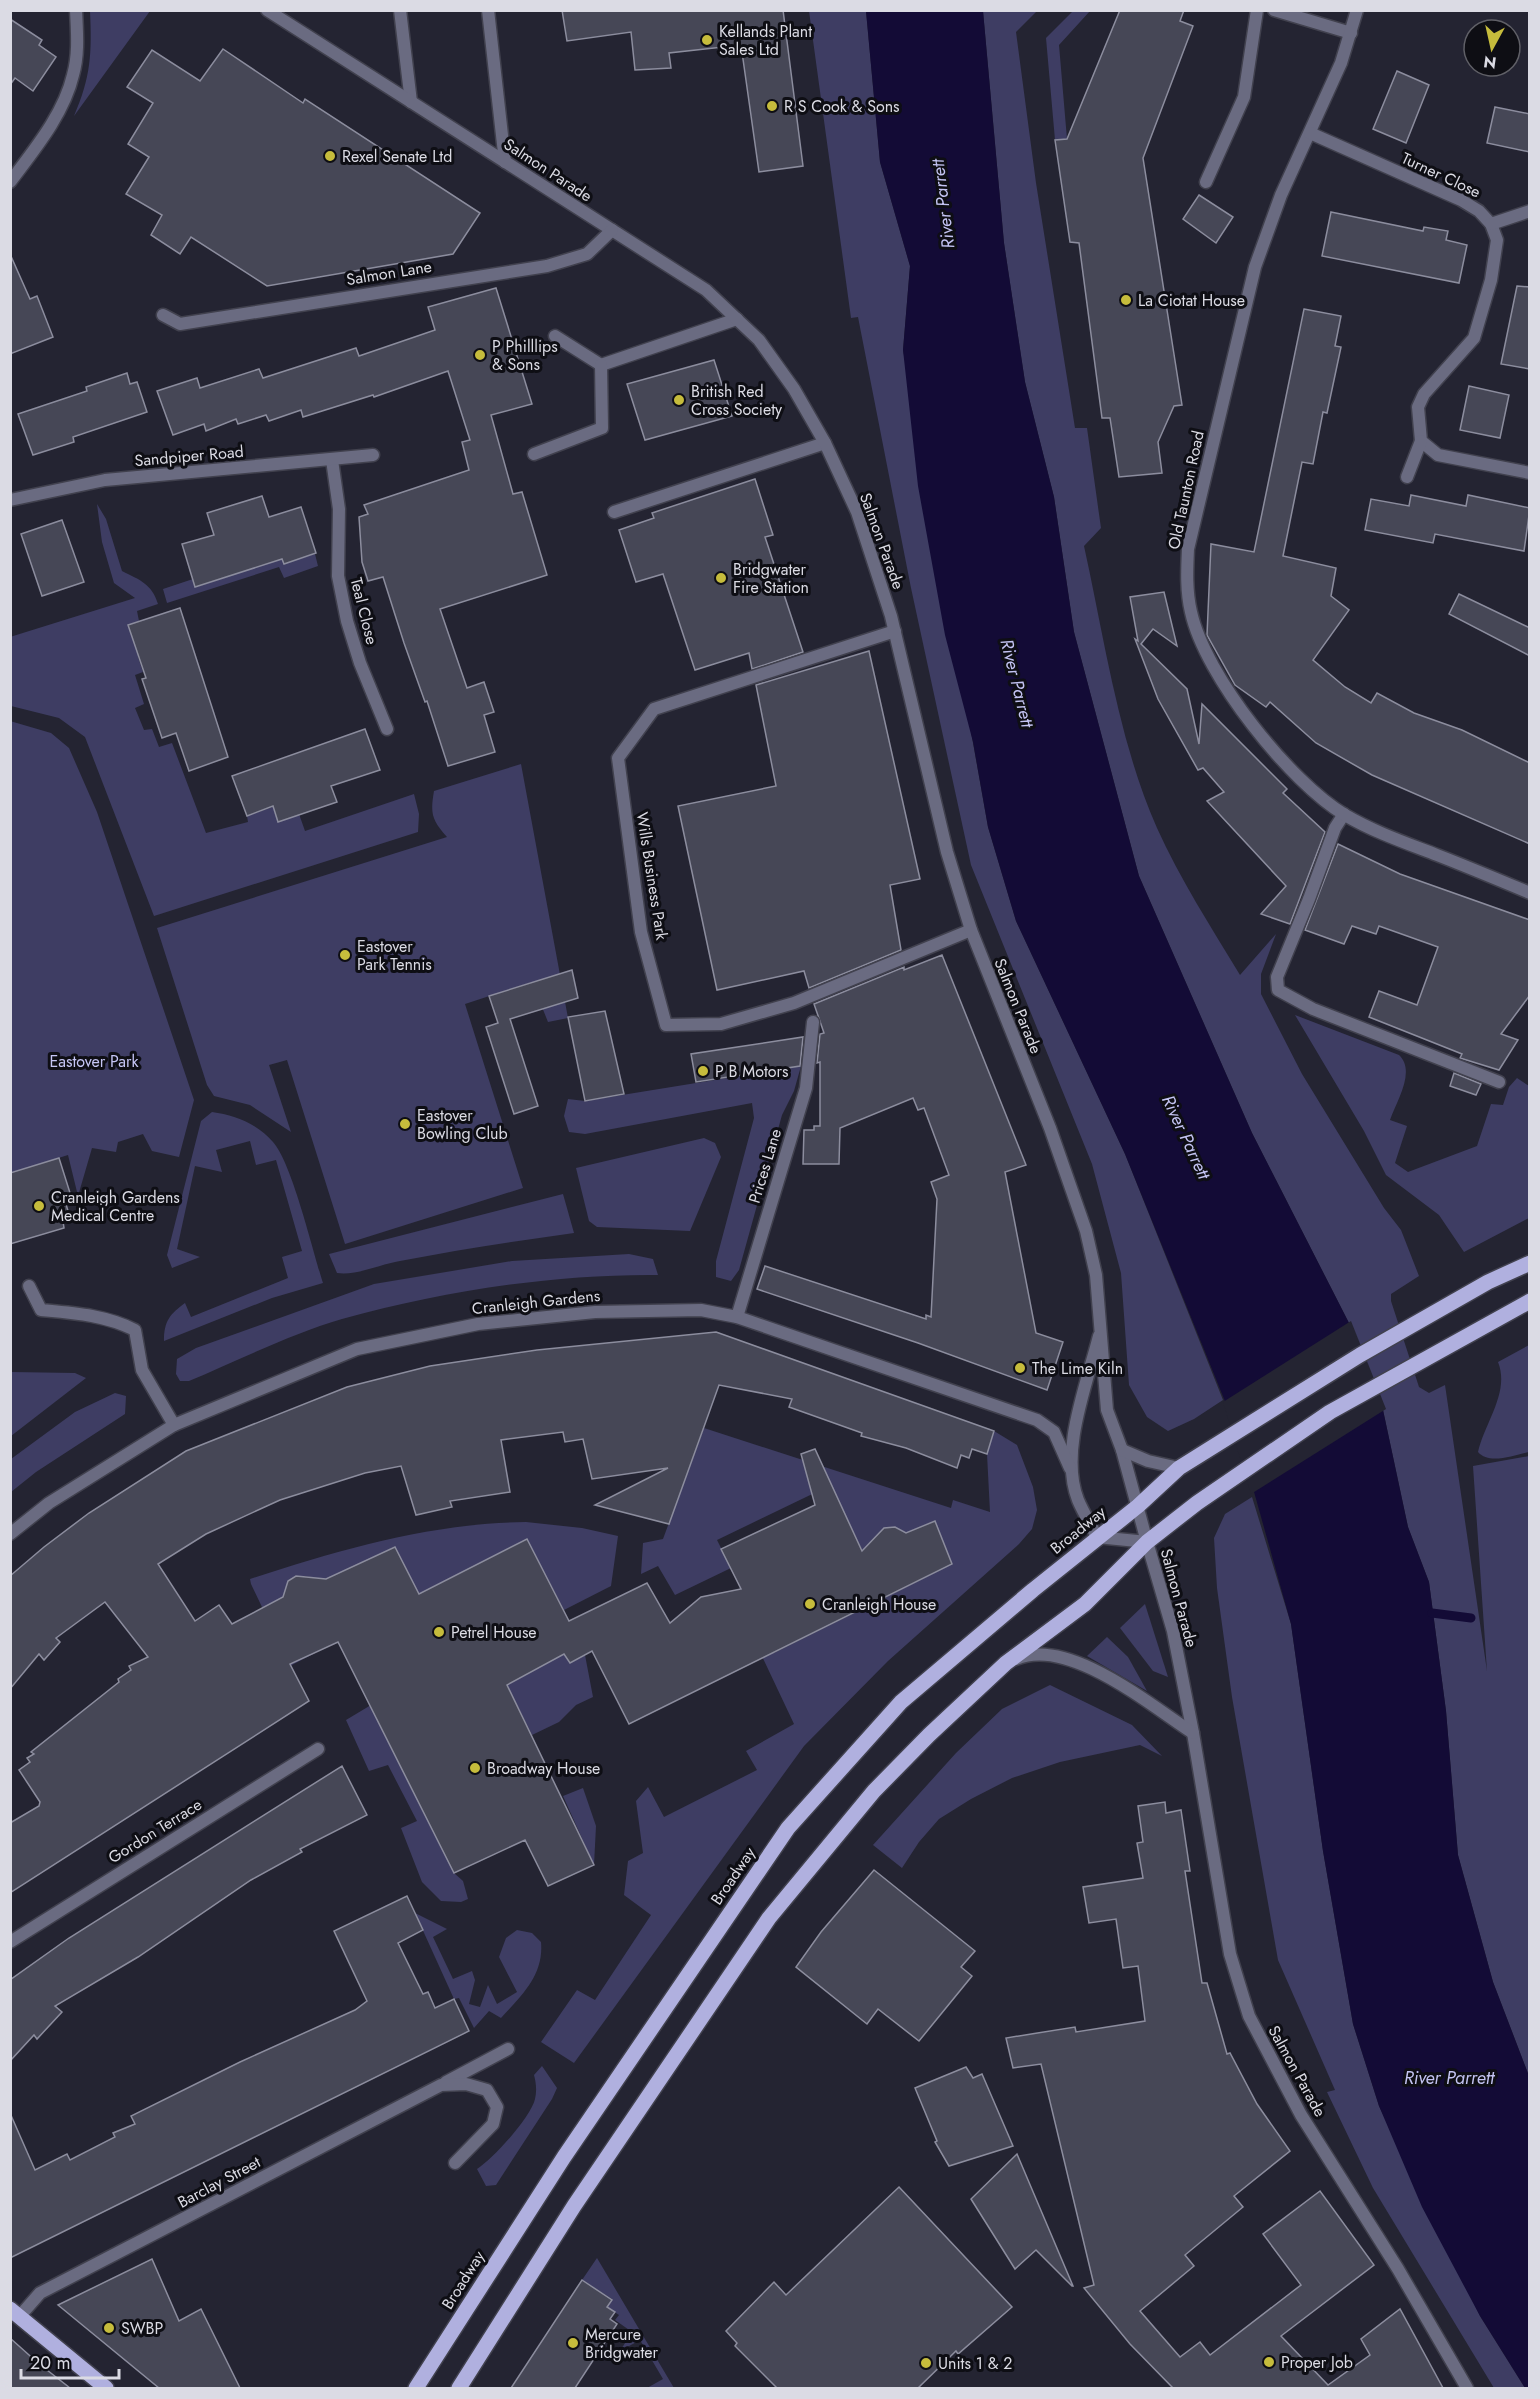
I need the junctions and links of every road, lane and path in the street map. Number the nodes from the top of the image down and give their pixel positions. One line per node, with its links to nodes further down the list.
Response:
1 (76, 10): 12 (street)
2 (267, 10): 9 (street, Salmon Parade)
3 (400, 10): 9 (street)
4 (488, 10): 11 (street)
5 (1257, 10): 13 (street)
6 (1274, 10): 8 (street)
7 (1357, 10): 8 (street, Old Taunton Road)
8 (1351, 33): 10 (street, Old Taunton Road)
9 (411, 102): 11 (street, Salmon Parade)
10 (1310, 133): 15 (street, Turner Close); 32 (street, Old Taunton Road)
11 (505, 162): 16 (street, Salmon Parade)
12 (10, 182)
13 (1206, 182)
14 (1530, 211): 15 (street)
15 (1491, 224): 21 (street)
16 (612, 230): 17 (street, Salmon Lane); 18 (street, Salmon Parade)
17 (163, 315)
18 (737, 320): 20 (street); 22 (street, Salmon Parade)
19 (555, 336): 20 (street)
20 (601, 365): 23 (street)
21 (1421, 441): 26 (street); 27 (street)
22 (825, 443): 29 (street); 30 (street, Salmon Parade)
23 (534, 454)
24 (373, 455): 25 (street, Sandpiper Road)
25 (332, 460): 28 (street, Sandpiper Road); 31 (street, Teal Close)
26 (1530, 473)
27 (1407, 477)
28 (10, 500)
29 (614, 512)
30 (895, 631): 34 (street, Salmon Parade); 34 (street, Wills Business Park)
31 (387, 729)
32 (1344, 814): 33 (street, Old Taunton Road); 36 (street)
33 (1530, 893)
34 (971, 930): 41 (street, Salmon Parade)
35 (813, 1022): 40 (street, Prices Lane)
36 (1499, 1082)
37 (1530, 1263): 44 (main road, Broadway)
38 (29, 1286): 42 (street)
39 (1530, 1301): 49 (main road)
40 (737, 1317): 42 (street, Cranleigh Gardens); 45 (street, Cranleigh Gardens)
41 (1099, 1336): 43 (street, Salmon Parade); 45 (street, Salmon Parade)
42 (174, 1425): 47 (street, Cranleigh Gardens)
43 (1122, 1450): 44 (street); 46 (street, Salmon Parade)
44 (1179, 1468): 46 (main road, Broadway)
45 (1071, 1469): 48 (street, Salmon Parade)
46 (1138, 1506): 48 (main road, Broadway); 49 (street, Salmon Parade)
47 (10, 1534)
48 (1097, 1537): 49 (street, Salmon Parade); 59 (main road, Broadway)
49 (1147, 1542): 50 (main road); 51 (street, Salmon Parade)
50 (1006, 1664): 51 (street); 60 (main road)
51 (1193, 1733): 61 (street, Salmon Parade)
52 (318, 1749): 53 (street, Gordon Terrace)
53 (10, 1942)
54 (508, 2049): 55 (street, Barclay Street)
55 (441, 2085): 56 (street, Barclay Street); 57 (street, Barclay Street)
56 (455, 2163)
57 (15, 2313): 58 (main road)
58 (106, 2388)
59 (416, 2388)
60 (459, 2388)
61 (1467, 2388)

